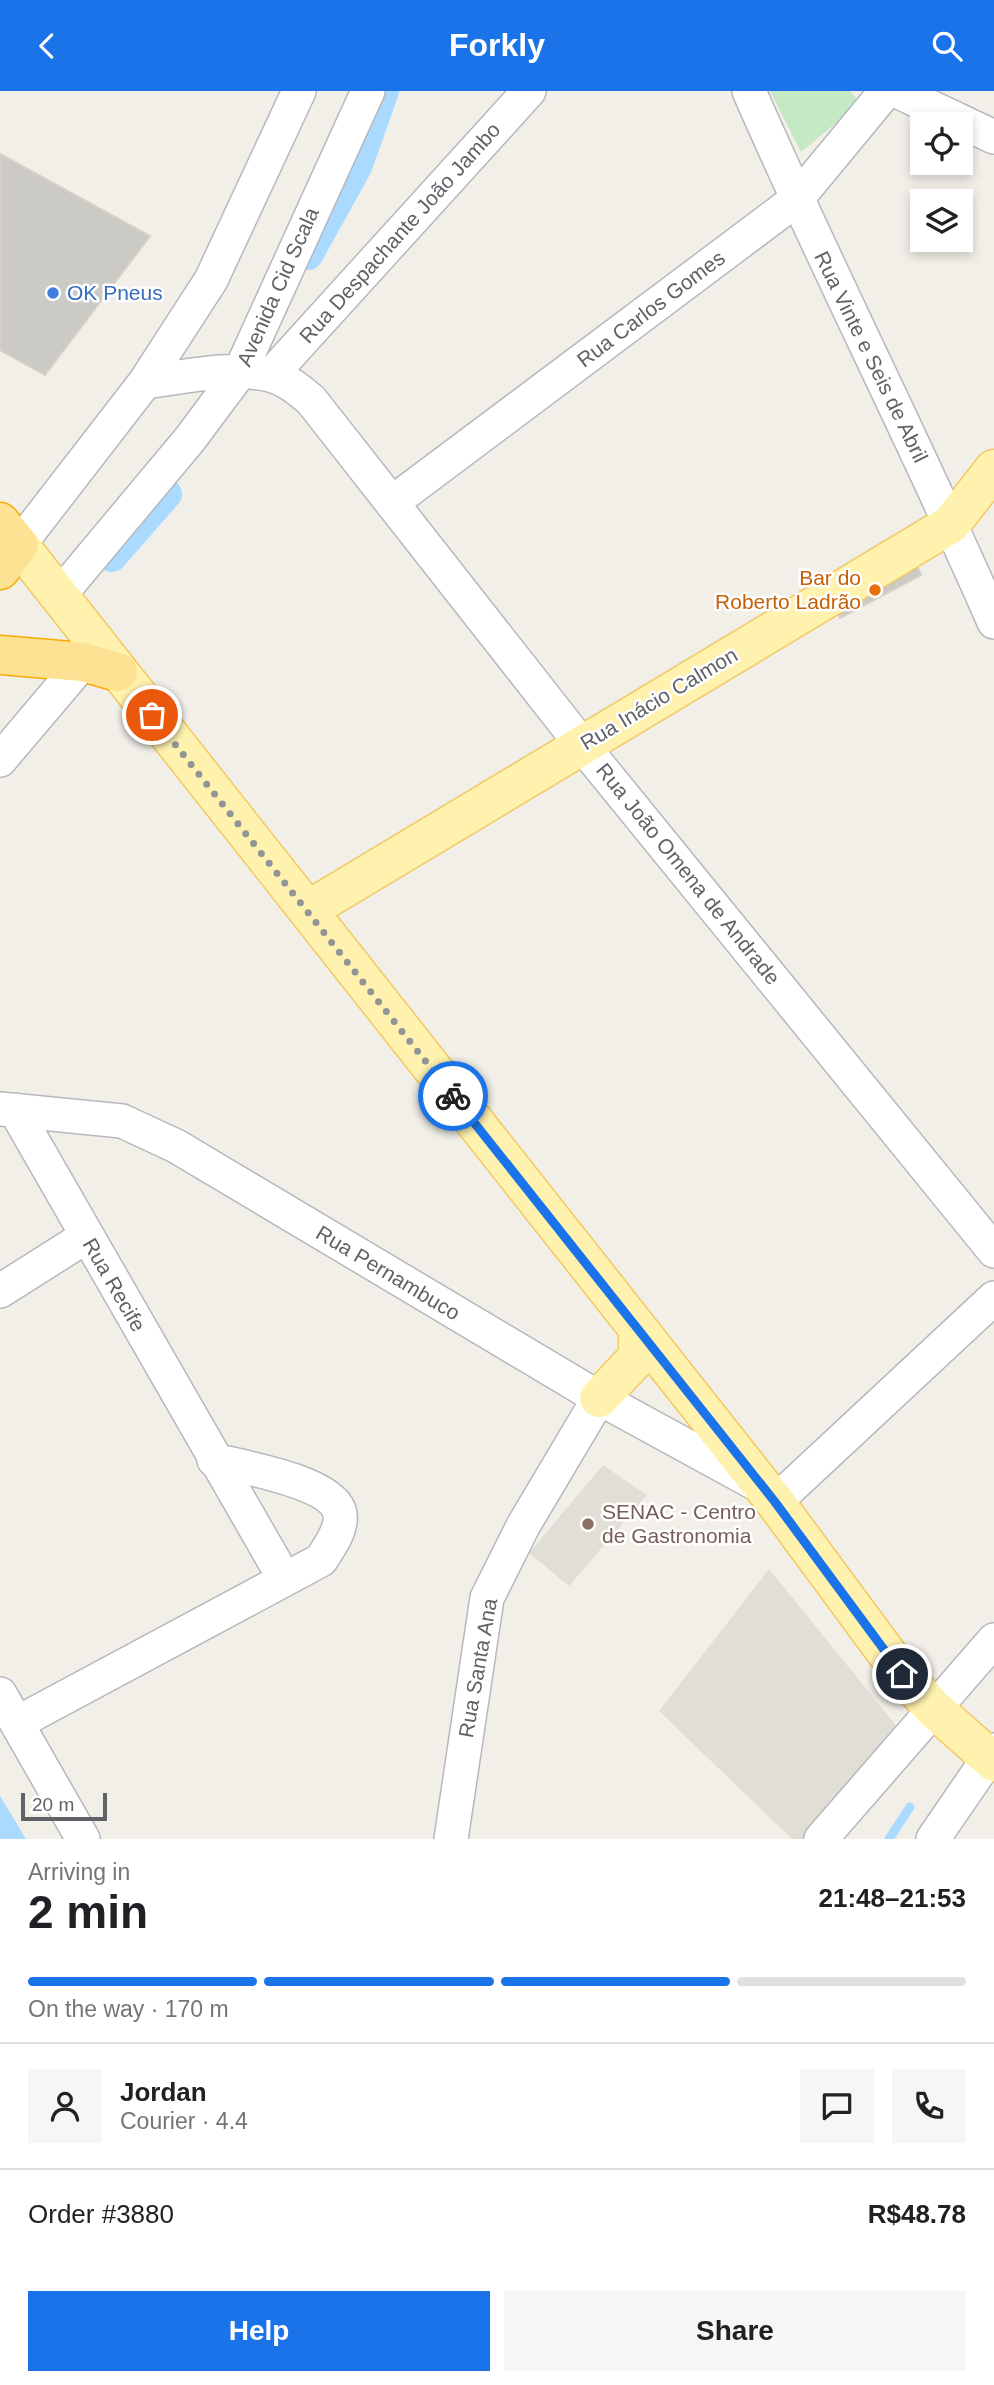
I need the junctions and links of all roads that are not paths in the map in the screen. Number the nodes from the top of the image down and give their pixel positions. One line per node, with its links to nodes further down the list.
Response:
1 (299, 91): 10 (street)
2 (368, 91): 9 (street, Avenida Cid Scala)
3 (528, 91): 9 (street, Rua Despachante João Jambo)
4 (749, 91): 8 (street, Rua Vinte e Seis de Abril)
5 (886, 91): 8 (street, Rua Carlos Gomes)
6 (897, 91): 7 (street)
7 (994, 137)
8 (796, 200): 12 (street, Rua Carlos Gomes); 13 (street, Rua Vinte e Seis de Abril)
9 (256, 373): 10 (street); 12 (street, Rua João Omena de Andrade); 15 (street, Avenida Cid Scala)
10 (145, 382): 14 (street)
11 (994, 469): 13 (main road, Rua Inácio Calmon)
12 (393, 502): 19 (street, Rua João Omena de Andrade)
13 (951, 524): 16 (street, Rua Vinte e Seis de Abril); 19 (main road, Rua Inácio Calmon)
14 (6, 546): 15 (main road)
15 (58, 597): 18 (main road)
16 (994, 622)
17 (0, 655): 18 (highway)
18 (100, 667): 20 (street); 21 (main road)
19 (582, 744): 21 (main road, Rua Inácio Calmon); 24 (street, Rua João Omena de Andrade)
20 (0, 760)
21 (308, 910): 27 (main road)
22 (7, 1110): 23 (street, Rua Recife); 28 (street, Rua Pernambuco)
23 (87, 1236): 25 (street); 29 (street, Rua Recife)
24 (994, 1251)
25 (0, 1291)
26 (994, 1298): 30 (street)
27 (638, 1331): 28 (main road); 30 (main road)
28 (599, 1398): 30 (street, Rua Pernambuco); 38 (street, Rua Santa Ana)
29 (214, 1460): 31 (street, Rua Recife); 31 (street)
30 (768, 1494): 34 (main road)
31 (284, 1578): 35 (street)
32 (994, 1640): 34 (street)
33 (0, 1694): 35 (street)
34 (933, 1708): 36 (main road); 39 (street)
35 (17, 1723): 37 (street)
36 (992, 1756): 40 (street)
37 (83, 1839)
38 (451, 1839)
39 (821, 1839)
40 (933, 1839)

